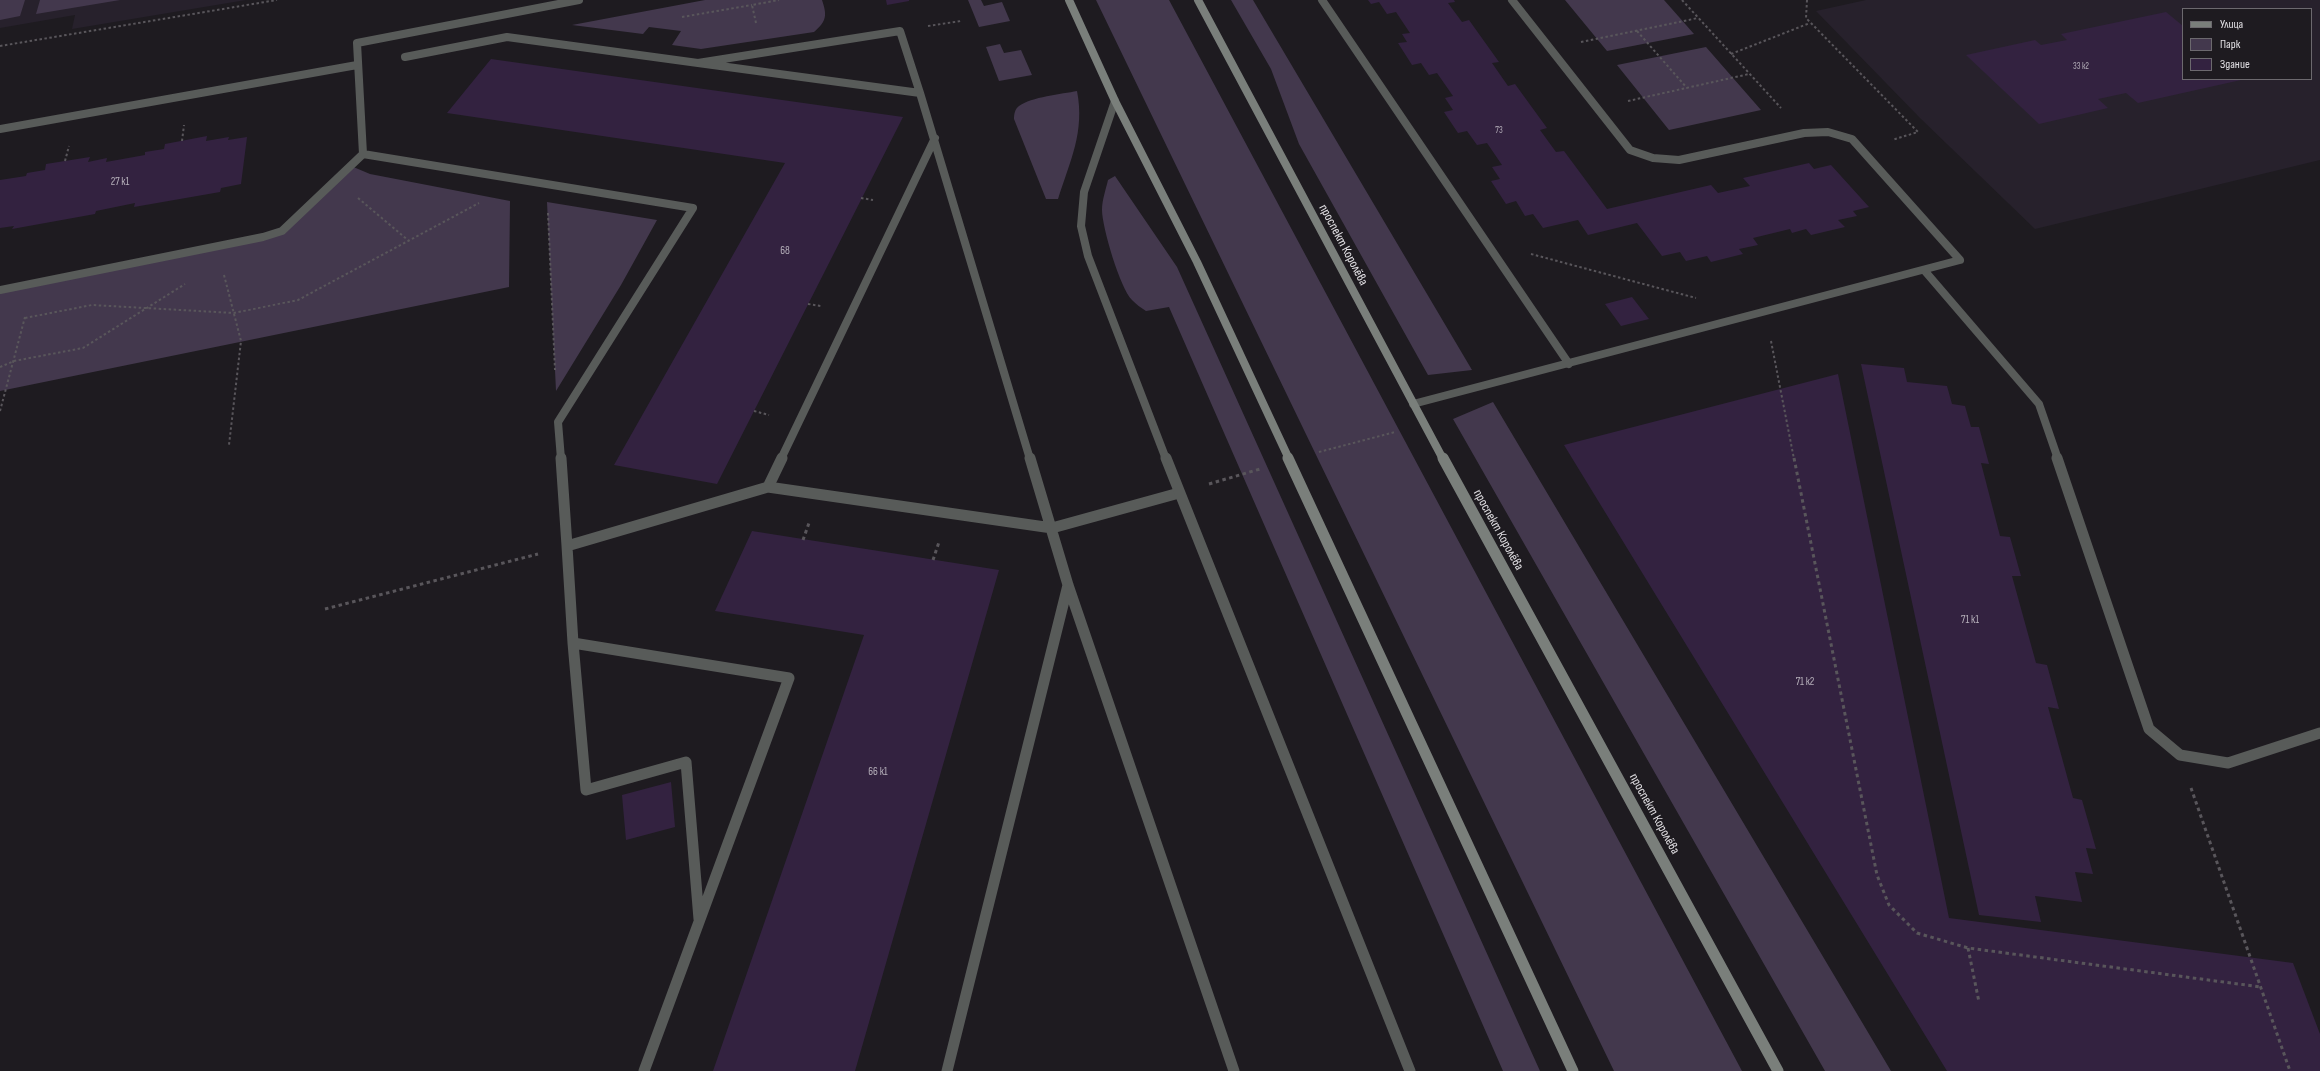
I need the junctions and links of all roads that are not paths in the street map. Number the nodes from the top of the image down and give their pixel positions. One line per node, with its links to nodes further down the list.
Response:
1 (579, 0): 6 (street)
2 (1068, 0): 11 (street)
3 (1198, 0): 18 (street, проспект Королёва)
4 (1322, 0): 17 (street)
5 (1512, 0): 15 (street)
6 (565, 1): 9 (street)
7 (405, 57): 8 (street)
8 (698, 63): 10 (street); 10 (street)
9 (357, 65): 12 (street); 14 (street)
10 (920, 93): 13 (street)
11 (1115, 101): 20 (street); 31 (street)
12 (0, 129)
13 (935, 138): 19 (street); 21 (street)
14 (363, 154): 16 (street); 22 (street)
15 (1924, 270): 17 (street); 25 (street)
16 (0, 290)
17 (1569, 364): 18 (street)
18 (1413, 404): 32 (street, проспект Королёва)
19 (768, 487): 21 (street); 22 (street)
20 (1179, 493): 21 (street); 30 (street)
21 (1052, 528): 23 (street)
22 (567, 546): 24 (street)
23 (1068, 585): 28 (street); 29 (street)
24 (573, 643): 26 (street); 26 (street)
25 (2320, 733)
26 (699, 923): 27 (street)
27 (644, 1071)
28 (947, 1071)
29 (1234, 1071)
30 (1410, 1071)
31 (1573, 1071)
32 (1778, 1071)

